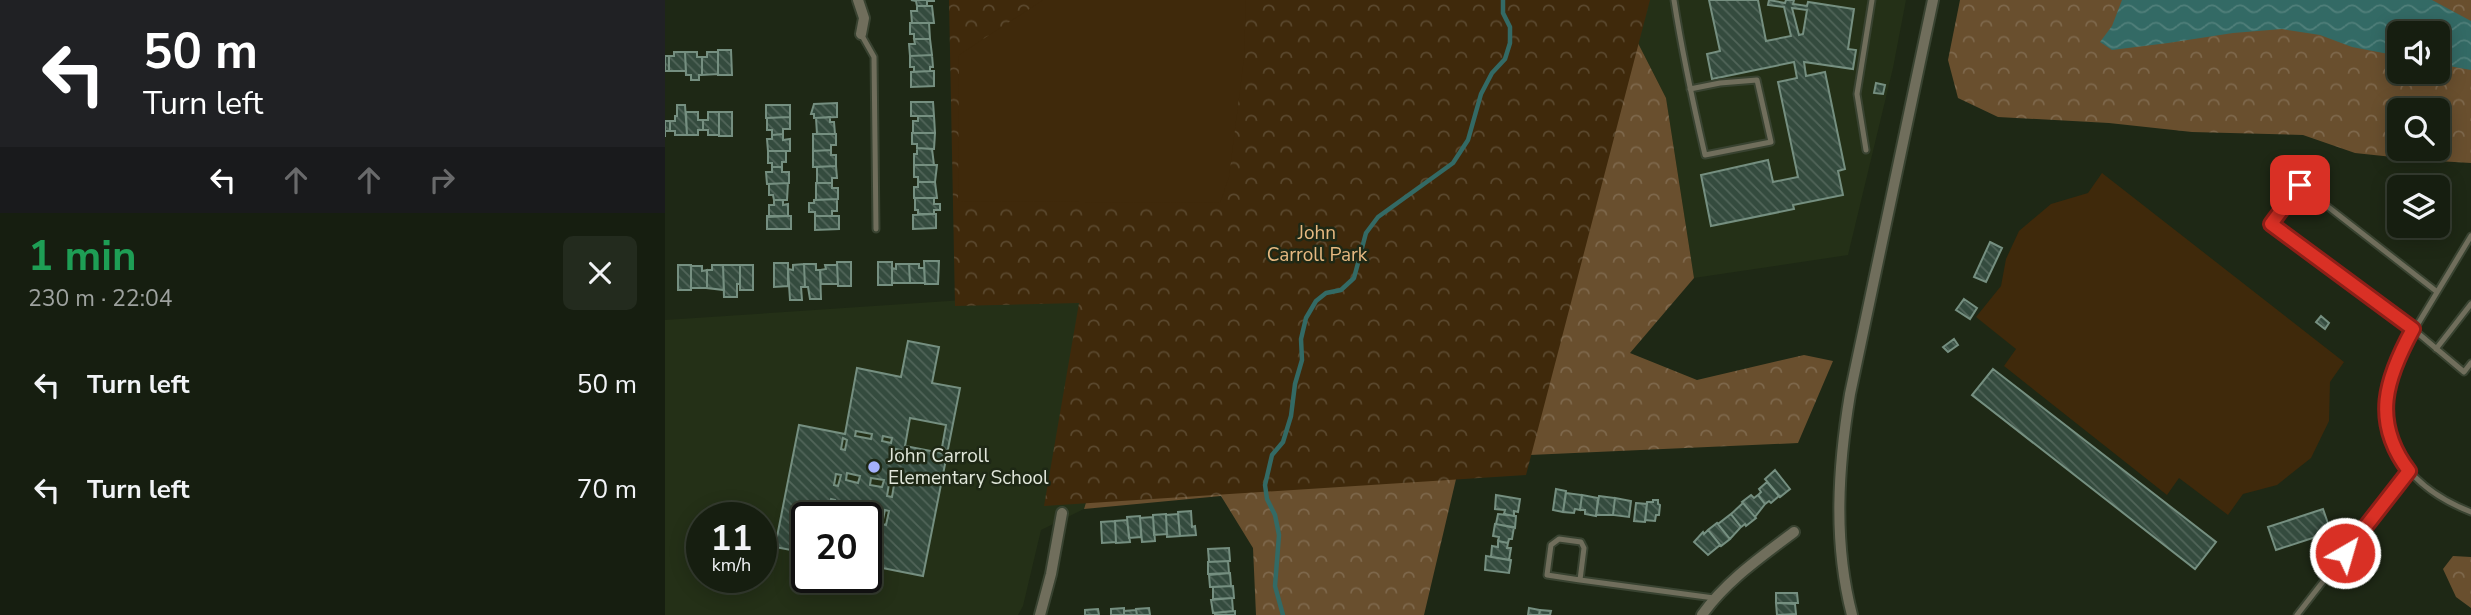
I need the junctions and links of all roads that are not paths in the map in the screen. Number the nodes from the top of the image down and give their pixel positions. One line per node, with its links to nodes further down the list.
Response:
1 (858, 0): 5 (street)
2 (1674, 0): 6 (lane)
3 (1872, 0): 7 (lane)
4 (1933, 0): 23 (street)
5 (861, 34): 8 (lane)
6 (1690, 89): 6 (lane)
7 (1866, 150)
8 (876, 229)
9 (2471, 236): 10 (lane)
10 (2436, 291): 12 (lane); 12 (lane)
11 (2471, 304): 13 (lane)
12 (2413, 329): 13 (lane); 15 (lane)
13 (2436, 349): 14 (lane)
14 (2471, 363)
15 (2409, 471): 16 (lane); 24 (lane)
16 (2471, 512)
17 (1062, 513): 21 (street)
18 (1794, 532): 20 (street)
19 (1580, 580): 19 (lane); 20 (lane)
20 (1714, 598): 22 (street)
21 (1040, 615)
22 (1702, 615)
23 (1852, 615)
24 (2297, 615)

